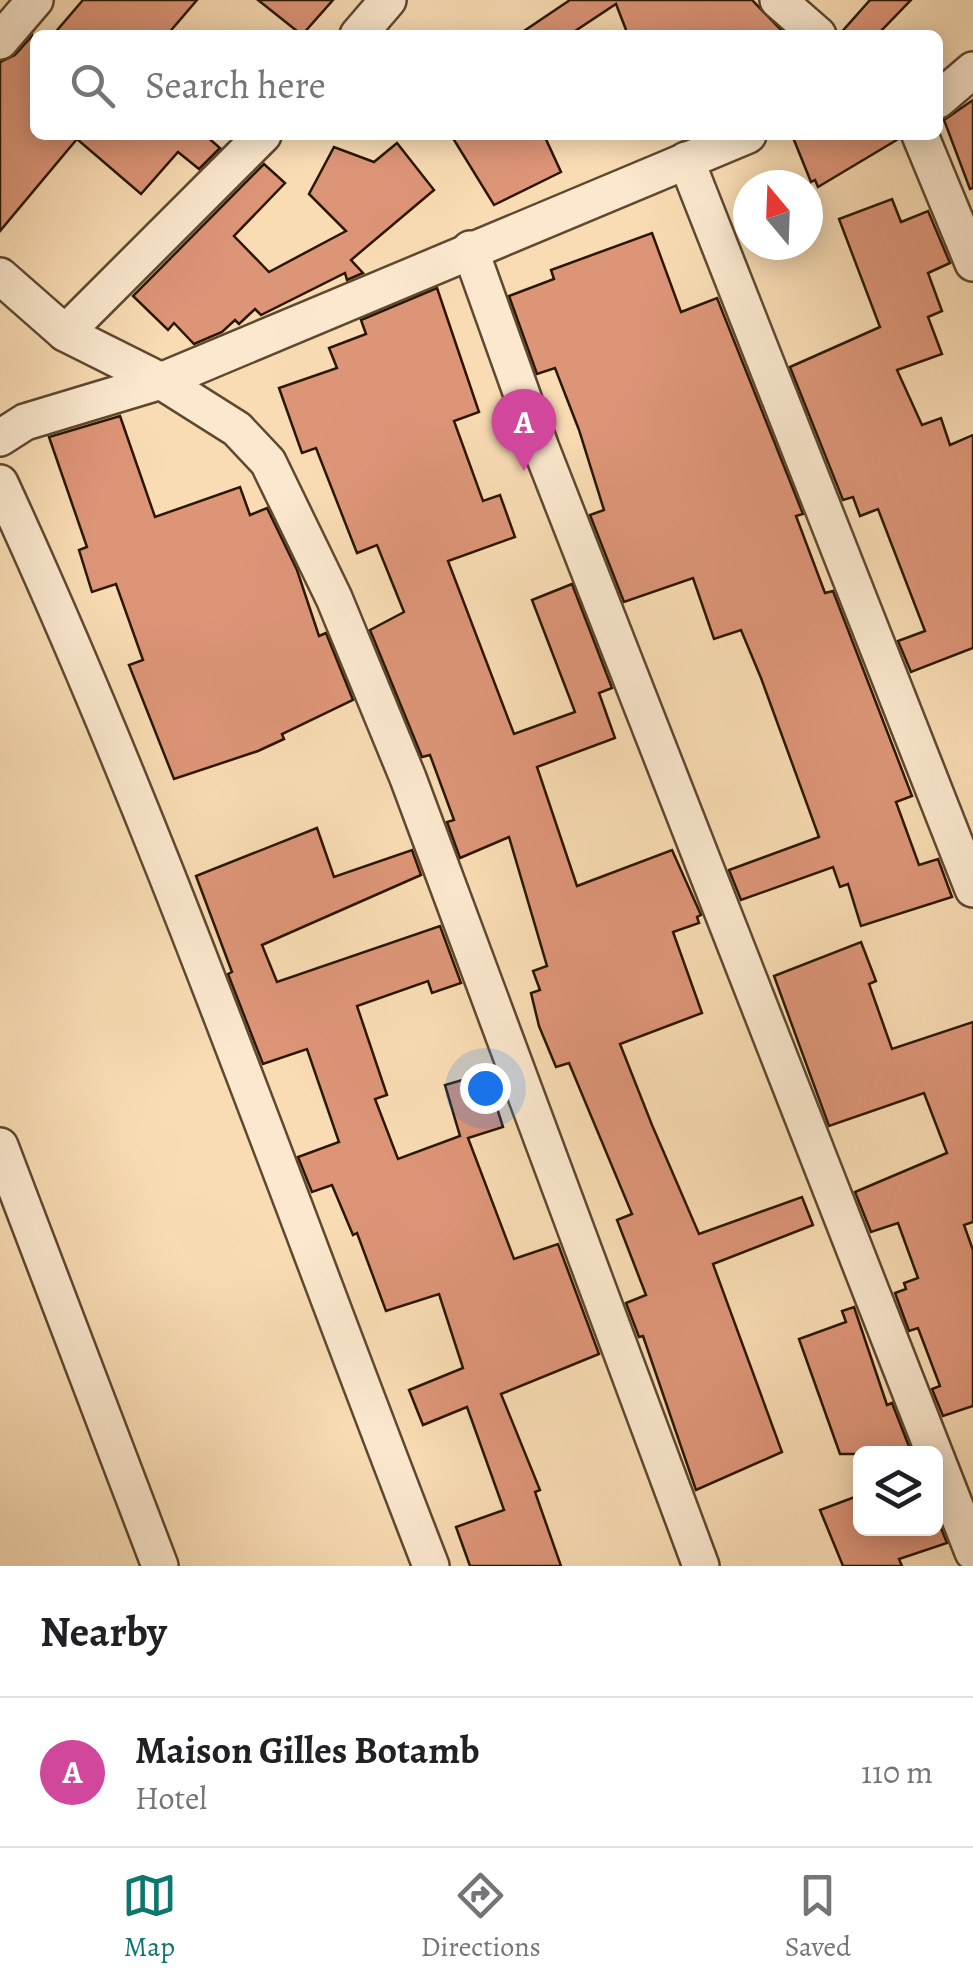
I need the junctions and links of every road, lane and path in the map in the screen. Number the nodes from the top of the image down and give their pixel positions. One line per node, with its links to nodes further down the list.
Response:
1 (35, 0): 6 (street)
2 (388, 0): 4 (street)
3 (778, 0): 5 (street)
4 (362, 30)
5 (812, 30)
6 (0, 41)
7 (973, 70): 8 (street)
8 (943, 96)
9 (258, 140): 16 (street)
10 (736, 140): 12 (street)
11 (922, 140): 14 (street)
12 (686, 160): 13 (street); 20 (street)
13 (470, 249): 17 (street); 22 (street)
14 (973, 263)
15 (0, 276): 16 (street)
16 (65, 332): 17 (street)
17 (161, 381): 18 (street); 25 (street)
18 (0, 438)
19 (0, 483): 24 (street)
20 (973, 890)
21 (0, 1146): 23 (street)
22 (973, 1552)
23 (160, 1566)
24 (430, 1566)
25 (701, 1566)

